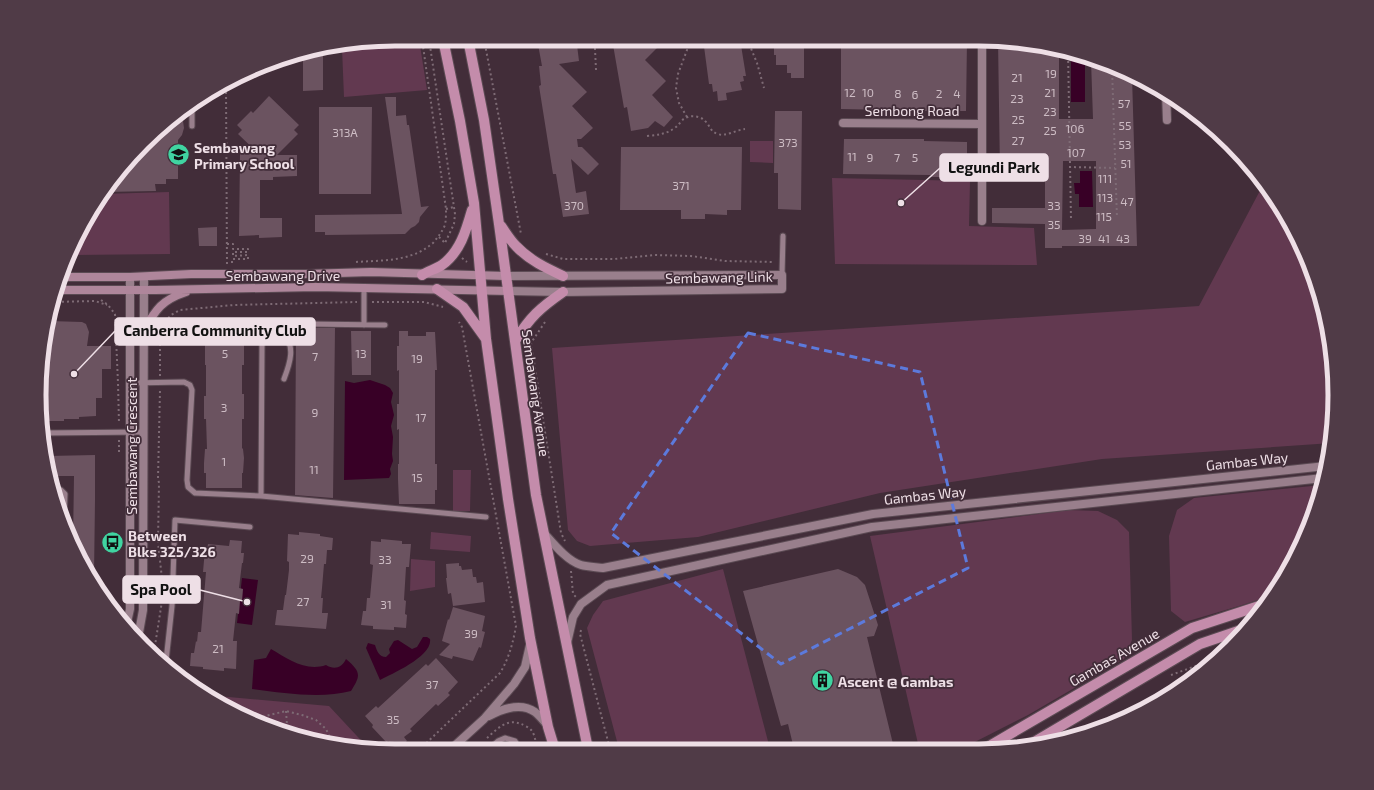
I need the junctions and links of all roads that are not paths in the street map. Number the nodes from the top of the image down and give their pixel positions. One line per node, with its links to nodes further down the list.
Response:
1 (444, 46): 10 (main road)
2 (469, 46): 12 (main road, Sembawang Avenue)
3 (982, 46): 8 (street)
4 (1166, 101): 6 (street)
5 (192, 112): 9 (lane)
6 (1167, 120)
7 (843, 123): 8 (street, Sembong Road)
8 (982, 124): 11 (street)
9 (192, 126)
10 (474, 203): 14 (main road); 17 (main road)
11 (982, 221)
12 (500, 224): 18 (main road, Sembawang Avenue); 19 (main road)
13 (783, 236): 15 (lane)
14 (422, 275): 16 (main road, Sembawang Drive); 17 (main road, Sembawang Drive)
15 (782, 275): 19 (street, Sembawang Link); 30 (street, Sembawang Link)
16 (144, 276): 21 (main road, Sembawang Drive); 27 (street, Sembawang Crescent)
17 (480, 276): 18 (main road, Sembawang Drive); 28 (main road)
18 (506, 276): 19 (street, Sembawang Link); 29 (main road, Sembawang Avenue)
19 (562, 276)
20 (67, 277): 21 (main road, Sembawang Drive)
21 (130, 277): 26 (street, Sembawang Crescent)
22 (197, 289): 23 (main road, Sembawang Drive); 27 (main road, Sembawang Drive); 34 (main road)
23 (364, 289): 24 (main road, Sembawang Drive); 32 (lane)
24 (437, 289): 28 (main road, Sembawang Drive); 35 (main road)
25 (63, 290): 26 (main road, Sembawang Drive)
26 (130, 290): 27 (main road, Sembawang Drive); 38 (street, Sembawang Crescent)
27 (144, 290): 34 (street, Sembawang Crescent)
28 (481, 290): 29 (main road, Sembawang Drive); 35 (main road)
29 (508, 291): 30 (street, Sembawang Link); 36 (main road, Sembawang Avenue)
30 (563, 292): 36 (main road)
31 (308, 324): 32 (lane)
32 (364, 325): 33 (lane)
33 (385, 325)
34 (144, 330): 39 (street, Sembawang Crescent)
35 (486, 338): 55 (main road)
36 (515, 341): 50 (main road, Sembawang Avenue)
37 (284, 379): 46 (lane)
38 (130, 383): 39 (lane); 40 (street, Sembawang Crescent)
39 (144, 383): 41 (street, Sembawang Crescent); 46 (lane)
40 (130, 432): 41 (lane); 42 (lane); 52 (street, Sembawang Crescent)
41 (144, 432): 53 (street, Sembawang Crescent)
42 (48, 433)
43 (1320, 467): 50 (street, Gambas Way)
44 (1317, 479): 56 (street, Gambas Way)
45 (59, 490): 47 (lane)
46 (261, 496): 48 (lane)
47 (65, 506)
48 (486, 517)
49 (250, 526): 57 (lane)
50 (543, 532): 56 (main road, Sembawang Avenue)
51 (1255, 608): 61 (main road, Gambas Avenue)
52 (128, 619)
53 (139, 632)
54 (1235, 632): 60 (main road)
55 (530, 638): 58 (street); 59 (main road)
56 (566, 646): 66 (main road, Sembawang Avenue)
57 (166, 658)
58 (484, 719): 59 (street); 62 (street)
59 (548, 727): 65 (main road)
60 (1041, 738)
61 (994, 743)
62 (457, 744)
63 (495, 744): 64 (lane)
64 (516, 744)
65 (553, 744)
66 (587, 744)

